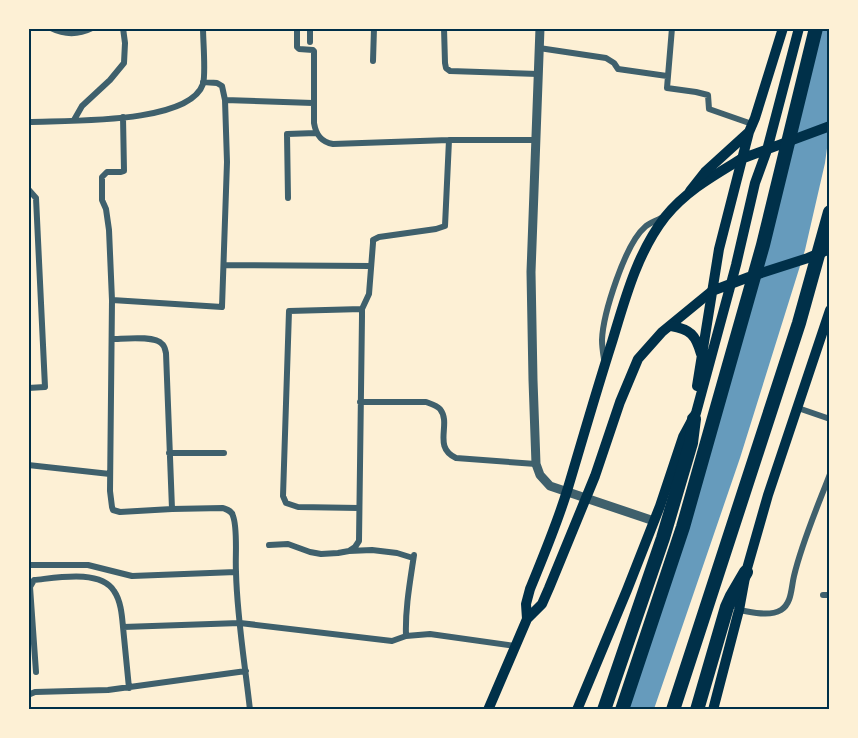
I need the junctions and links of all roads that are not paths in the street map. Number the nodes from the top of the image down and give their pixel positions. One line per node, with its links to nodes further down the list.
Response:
1 (51, 28): 2 (street)
2 (92, 28)
3 (123, 28): 23 (street)
4 (203, 28): 19 (street)
5 (297, 28): 21 (street)
6 (310, 28): 14 (street)
7 (374, 28): 16 (street)
8 (444, 28): 17 (street)
9 (540, 28): 15 (street)
10 (672, 28): 18 (street)
11 (783, 28): 26 (main road)
12 (800, 28): 30 (main road)
13 (816, 28): 82 (highway)
14 (310, 42)
15 (539, 48): 17 (street); 18 (street)
16 (373, 61)
17 (538, 74): 29 (street)
18 (668, 76): 26 (street)
19 (203, 82): 20 (street); 22 (street)
20 (225, 100): 21 (street); 37 (street)
21 (313, 103): 27 (street)
22 (123, 117): 23 (street); 41 (street)
23 (74, 120): 24 (street)
24 (28, 122)
25 (830, 126): 30 (main road)
26 (750, 128): 31 (main road); 33 (main road)
27 (316, 133): 28 (street); 34 (street)
28 (449, 140): 29 (street); 38 (street)
29 (536, 140): 54 (street)
30 (767, 150): 31 (main road); 39 (main road)
31 (741, 159): 33 (main road); 40 (main road)
32 (28, 189): 47 (street)
33 (690, 191): 58 (main road)
34 (288, 198)
35 (830, 212): 83 (highway)
36 (830, 249): 39 (main road)
37 (224, 265): 38 (street); 41 (street)
38 (371, 266): 42 (street)
39 (731, 284): 40 (main road); 50 (main road)
40 (712, 291): 44 (main road); 46 (main road)
41 (112, 300): 45 (street)
42 (362, 309): 48 (street); 60 (street)
43 (830, 310): 49 (main road)
44 (671, 326): 46 (main road); 59 (main road)
45 (112, 339): 52 (street); 56 (street)
46 (702, 357): 50 (main road)
47 (28, 388)
48 (360, 402): 54 (street); 60 (street)
49 (798, 408): 51 (street); 67 (main road)
50 (694, 419): 62 (main road); 81 (highway)
51 (830, 419)
52 (169, 453): 53 (street); 61 (street)
53 (224, 453)
54 (536, 464): 58 (street)
55 (28, 465): 56 (street)
56 (110, 474): 61 (street)
57 (830, 474): 68 (street)
58 (567, 491): 59 (street); 69 (main road)
59 (587, 497): 62 (street); 69 (main road)
60 (359, 508): 64 (street)
61 (172, 509): 66 (street)
62 (654, 521): 80 (main road)
63 (269, 545): 64 (street)
64 (349, 551): 72 (street)
65 (28, 565): 66 (street)
66 (236, 572): 70 (street)
67 (746, 572): 68 (main road); 84 (highway)
68 (739, 610): 85 (main road)
69 (527, 619): 73 (main road)
70 (240, 624): 71 (street); 72 (street); 74 (street)
71 (123, 627): 75 (street); 76 (street)
72 (406, 636): 73 (street)
73 (515, 646): 79 (main road)
74 (246, 671): 76 (street); 78 (street)
75 (36, 672)
76 (129, 688): 77 (street)
77 (28, 695)
78 (250, 710)
79 (488, 710)
80 (577, 710)
81 (604, 710)
82 (622, 710)
83 (673, 710)
84 (697, 710)
85 (713, 710)

